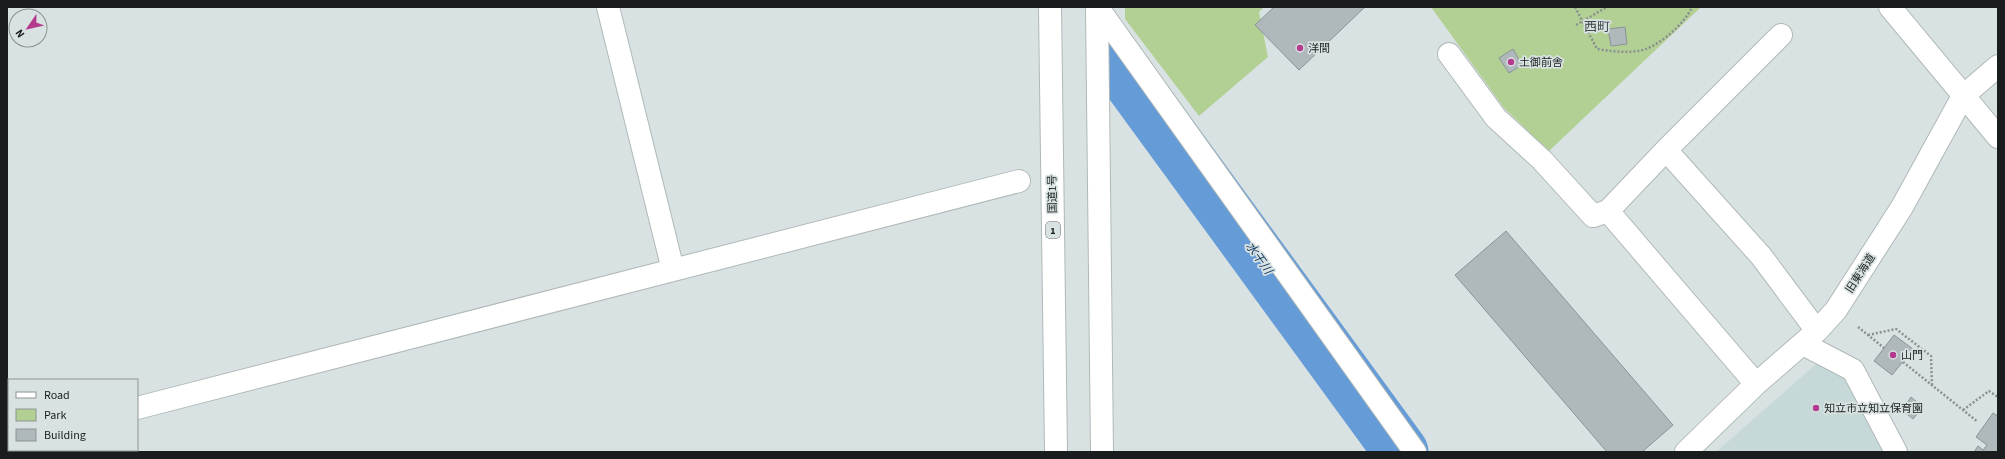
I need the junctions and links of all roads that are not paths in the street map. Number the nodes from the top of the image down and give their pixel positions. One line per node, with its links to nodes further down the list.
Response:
1 (608, 7): 13 (main road)
2 (1050, 7): 17 (main road, 国道1号 / 1)
3 (1098, 7): 18 (main road); 19 (main road)
4 (1890, 7): 8 (main road)
5 (1781, 35): 10 (main road)
6 (1449, 54): 12 (main road)
7 (1998, 66): 8 (main road, 旧東海道)
8 (1963, 96): 9 (main road); 14 (main road, 旧東海道)
9 (1998, 137)
10 (1666, 150): 12 (main road); 14 (main road)
11 (1019, 181): 13 (main road)
12 (1608, 211): 15 (main road)
13 (673, 270): 16 (main road)
14 (1810, 338): 15 (main road, 旧東海道); 21 (main road)
15 (1756, 384): 20 (main road, 旧東海道)
16 (138, 408)
17 (1056, 452)
18 (1102, 452)
19 (1415, 452)
20 (1686, 452)
21 (1896, 452)

